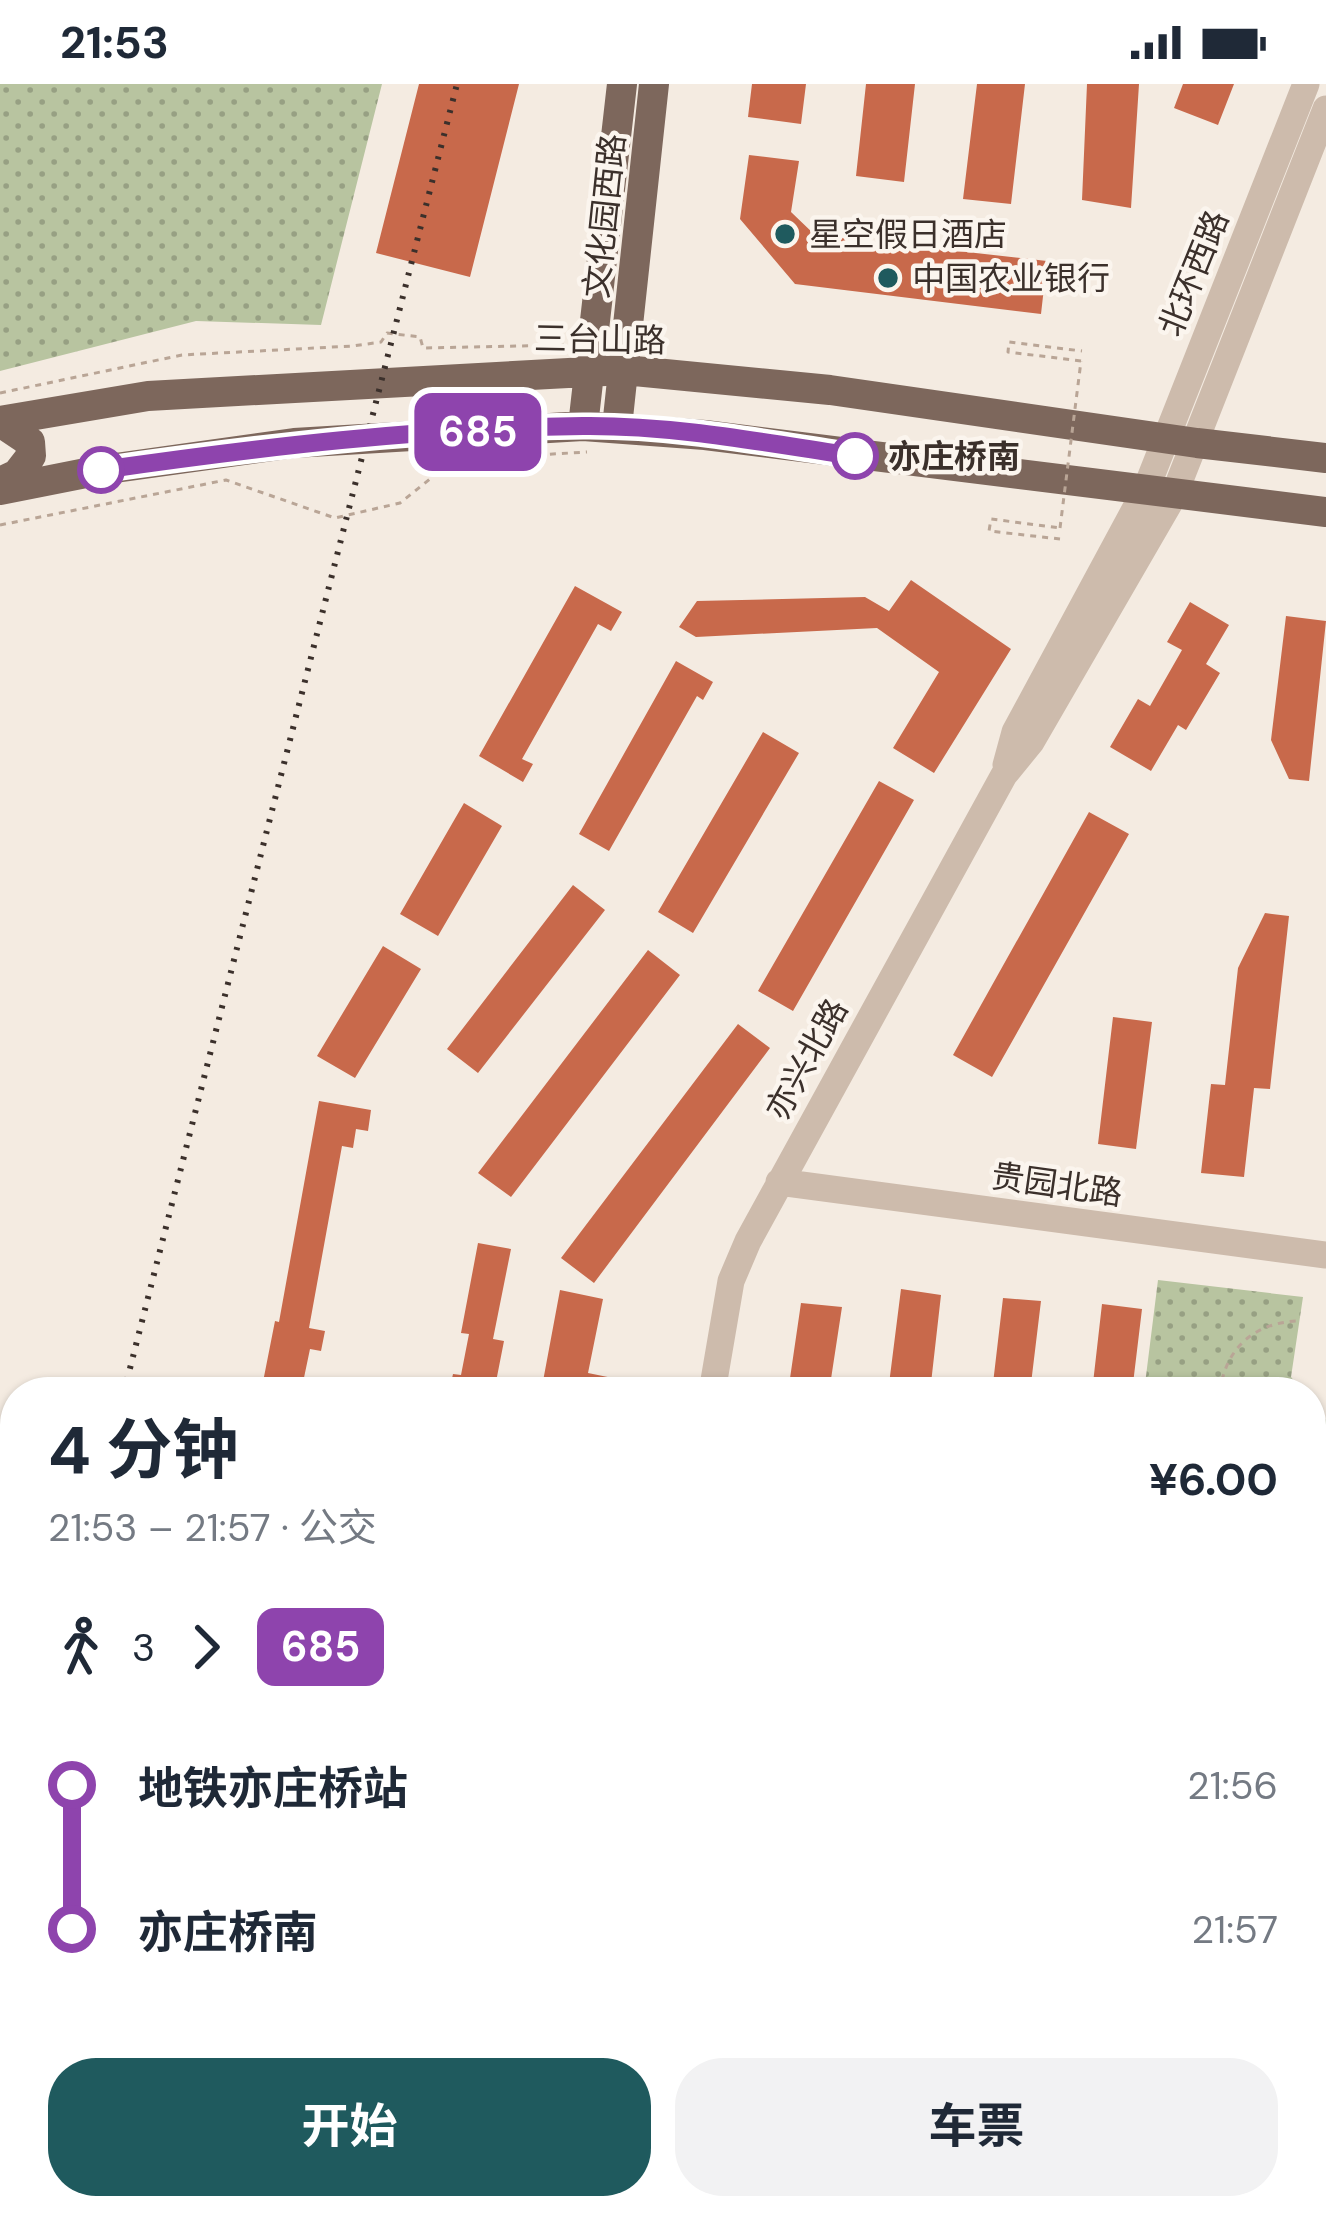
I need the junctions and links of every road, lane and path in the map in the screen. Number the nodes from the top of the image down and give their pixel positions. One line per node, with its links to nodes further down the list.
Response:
1 (622, 84): 6 (main road, 文化园西路)
2 (655, 84): 7 (main road, 文化园西路)
3 (1306, 84): 12 (street, 北环西路)
4 (1326, 109): 12 (street, 北环西路)
5 (1082, 351): 20 (path, bridge)
6 (590, 358): 7 (main road, 三台山路); 8 (path); 9 (main road, 三台山路); 10 (main road, 文化园西路)
7 (624, 370): 11 (main road, 文化园西路); 12 (main road, 三台山路)
8 (0, 393)
9 (0, 422): 16 (main road)
10 (584, 426): 11 (main road); 16 (main road)
11 (617, 427): 13 (path); 17 (main road)
12 (1182, 441): 15 (main road, 三台山路); 17 (street, 北环西路)
13 (498, 457)
14 (456, 458): 19 (path)
15 (1326, 458)
16 (0, 486)
17 (1160, 492): 18 (main road); 21 (street, 亦兴北路)
18 (1326, 512)
19 (0, 525)
20 (1060, 539)
21 (779, 1183): 22 (street, 贵园北路); 24 (street, 亦兴北路)
22 (1326, 1255)
23 (1299, 1321): 25 (path)
24 (715, 1377)
25 (1222, 1377)

